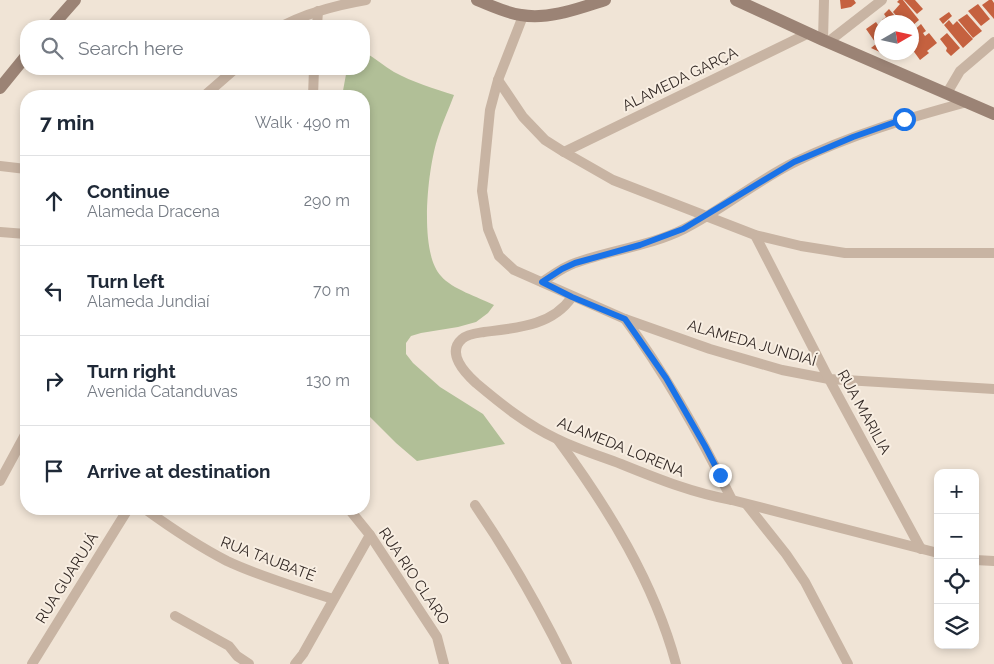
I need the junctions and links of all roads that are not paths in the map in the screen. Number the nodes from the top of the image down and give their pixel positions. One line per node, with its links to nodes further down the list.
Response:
1 (75, 0): 10 (main road)
2 (366, 0): 8 (street)
3 (477, 0): 9 (main road)
4 (606, 0): 9 (main road)
5 (736, 0): 13 (main road)
6 (824, 0): 14 (street)
7 (882, 0): 14 (street)
8 (318, 11): 11 (street); 12 (street)
9 (523, 16): 19 (street, ALAMEDA JUNDIAÍ)
10 (57, 20)
11 (294, 20)
12 (317, 20)
13 (809, 34): 14 (main road); 26 (street, ALAMEDA GARÇA)
14 (825, 41): 23 (main road)
15 (994, 42): 23 (street)
16 (20, 63): 20 (main road)
17 (228, 75): 21 (street)
18 (314, 75): 22 (street)
19 (498, 80): 26 (street); 34 (street, ALAMEDA JUNDIAÍ)
20 (0, 88)
21 (211, 90)
22 (313, 90)
23 (947, 93): 24 (main road)
24 (967, 102): 25 (main road); 29 (street)
25 (994, 114)
26 (564, 152): 29 (street)
27 (0, 166): 28 (street)
28 (20, 168)
29 (705, 216): 32 (street); 34 (street)
30 (0, 232): 31 (street)
31 (20, 234)
32 (755, 235): 33 (street); 37 (street, RUA MARILIA)
33 (994, 253)
34 (542, 282): 35 (street, ALAMEDA JUNDIAÍ)
35 (572, 297): 36 (street, ALAMEDA JUNDIAÍ); 39 (street, ALAMEDA LORENA)
36 (625, 319): 37 (street, ALAMEDA JUNDIAÍ); 42 (street)
37 (829, 379): 38 (street, ALAMEDA JUNDIAÍ); 49 (street, RUA MARILIA)
38 (994, 389)
39 (558, 440): 42 (street, ALAMEDA LORENA); 60 (street)
40 (20, 444): 41 (street)
41 (0, 481)
42 (732, 500): 44 (street, ALAMEDA LORENA)
43 (475, 505): 59 (street)
44 (747, 505): 49 (street, ALAMEDA LORENA); 61 (street)
45 (124, 515): 55 (street, RUA GUARUJÁ)
46 (154, 515): 53 (street, RUA TAUBATÉ)
47 (354, 515): 48 (street, RUA RIO CLARO)
48 (370, 535): 53 (street); 58 (street, RUA RIO CLARO)
49 (921, 549): 50 (street, ALAMEDA LORENA)
50 (934, 552)
51 (979, 560): 52 (street)
52 (994, 561)
53 (333, 599): 57 (street)
54 (175, 616): 56 (street)
55 (32, 664)
56 (249, 664)
57 (295, 664)
58 (444, 664)
59 (567, 664)
60 (676, 664)
61 (848, 664)

